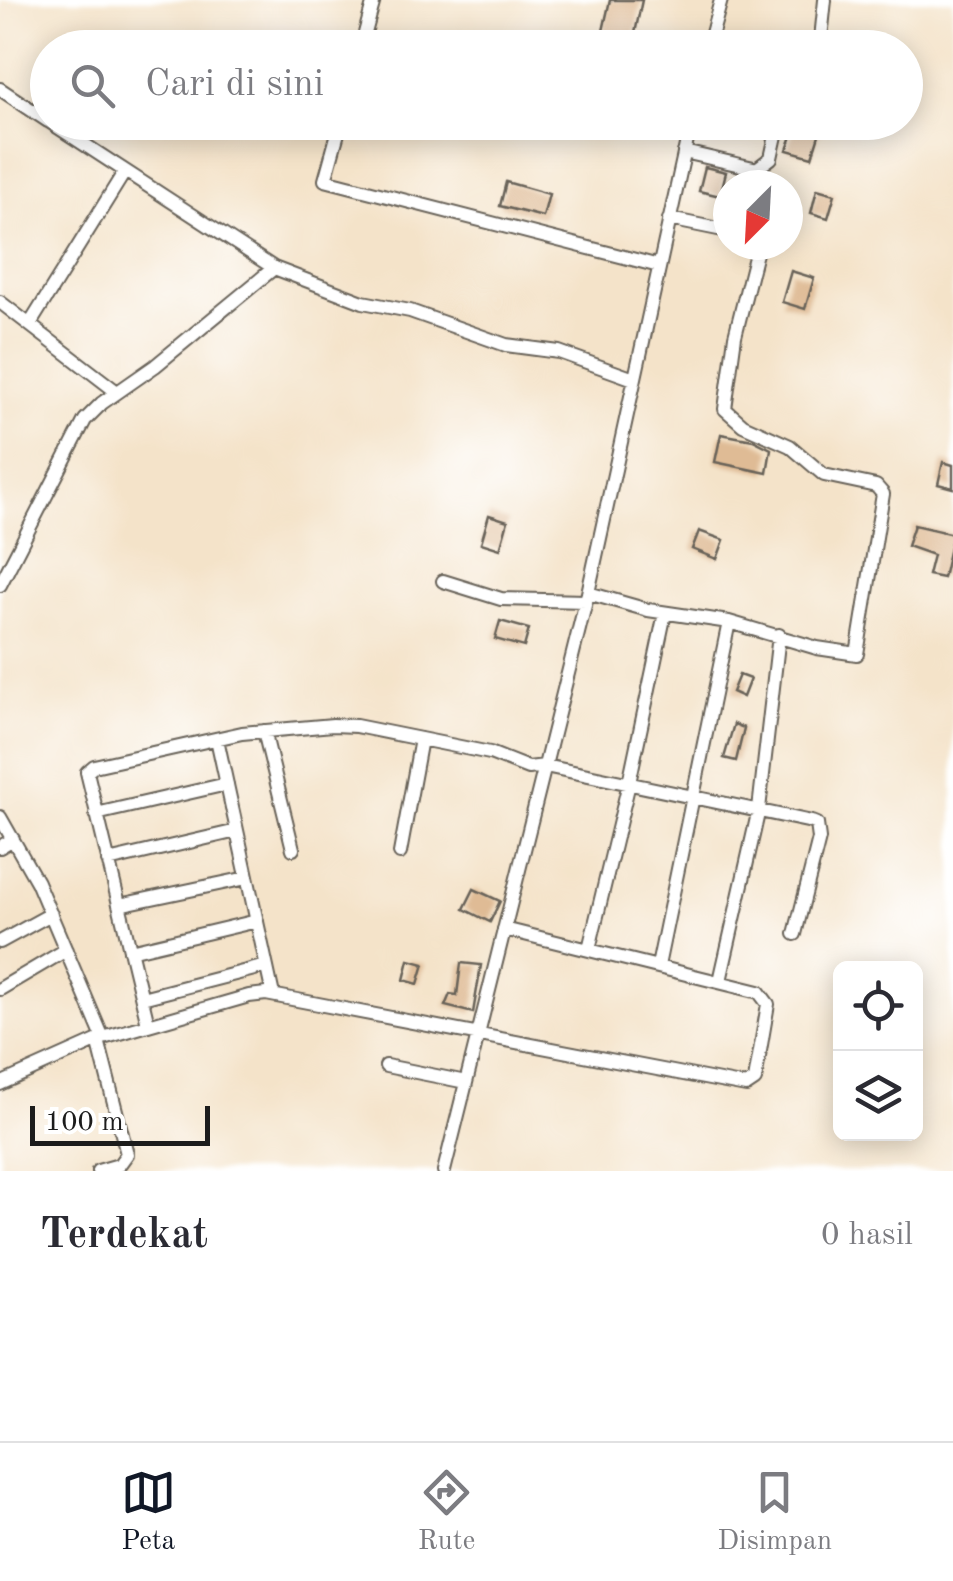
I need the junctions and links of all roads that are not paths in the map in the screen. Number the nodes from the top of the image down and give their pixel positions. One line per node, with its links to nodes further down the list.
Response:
1 (374, 0): 4 (street)
2 (721, 0): 5 (street)
3 (825, 0): 6 (street)
4 (366, 30)
5 (713, 30)
6 (822, 30)
7 (0, 89): 8 (street)
8 (30, 109)
9 (77, 140): 15 (street)
10 (336, 140): 19 (street)
11 (687, 140): 13 (street)
12 (776, 140): 14 (street)
13 (684, 152): 14 (street); 16 (street)
14 (758, 169)
15 (125, 171): 20 (street); 22 (street)
16 (670, 219): 17 (street); 19 (street)
17 (713, 228)
18 (754, 260): 30 (street)
19 (659, 266): 23 (street)
20 (274, 268): 23 (street); 24 (street)
21 (0, 302): 22 (street)
22 (30, 324): 24 (street)
23 (634, 379): 27 (street)
24 (117, 392): 25 (street)
25 (1, 577)
26 (442, 581): 27 (street)
27 (587, 597): 28 (street); 34 (street)
28 (665, 613): 29 (street); 35 (street)
29 (729, 622): 30 (street); 37 (street)
30 (779, 635): 38 (street)
31 (264, 731): 32 (street); 33 (street); 44 (street)
32 (217, 738): 36 (street); 39 (street)
33 (421, 739): 34 (street); 45 (street)
34 (545, 766): 35 (street); 51 (street)
35 (630, 783): 37 (street); 54 (street)
36 (227, 784): 39 (street); 41 (street)
37 (695, 796): 38 (street); 58 (street)
38 (759, 809): 52 (street); 59 (street)
39 (96, 814): 46 (street)
40 (0, 817): 42 (street)
41 (237, 831): 46 (street); 47 (street)
42 (13, 839): 43 (street); 49 (street)
43 (0, 847)
44 (293, 849)
45 (400, 853)
46 (108, 861): 48 (street)
47 (247, 878): 48 (street); 50 (street)
48 (118, 905): 56 (street)
49 (51, 914): 53 (street); 55 (street)
50 (257, 921): 56 (street); 57 (street)
51 (504, 929): 54 (street); 64 (street)
52 (795, 934)
53 (0, 942)
54 (589, 949): 58 (street)
55 (66, 950): 60 (street); 65 (street)
56 (130, 951): 62 (street)
57 (266, 966): 61 (street); 62 (street)
58 (658, 966): 59 (street)
59 (720, 981): 64 (street)
60 (0, 990)
61 (273, 994): 63 (street); 64 (street)
62 (142, 998): 63 (street)
63 (148, 1024): 65 (street)
64 (478, 1033): 67 (street)
65 (100, 1039): 68 (street); 69 (street)
66 (386, 1066): 67 (street)
67 (466, 1082): 70 (street)
68 (0, 1084)
69 (98, 1171)
70 (444, 1171)

